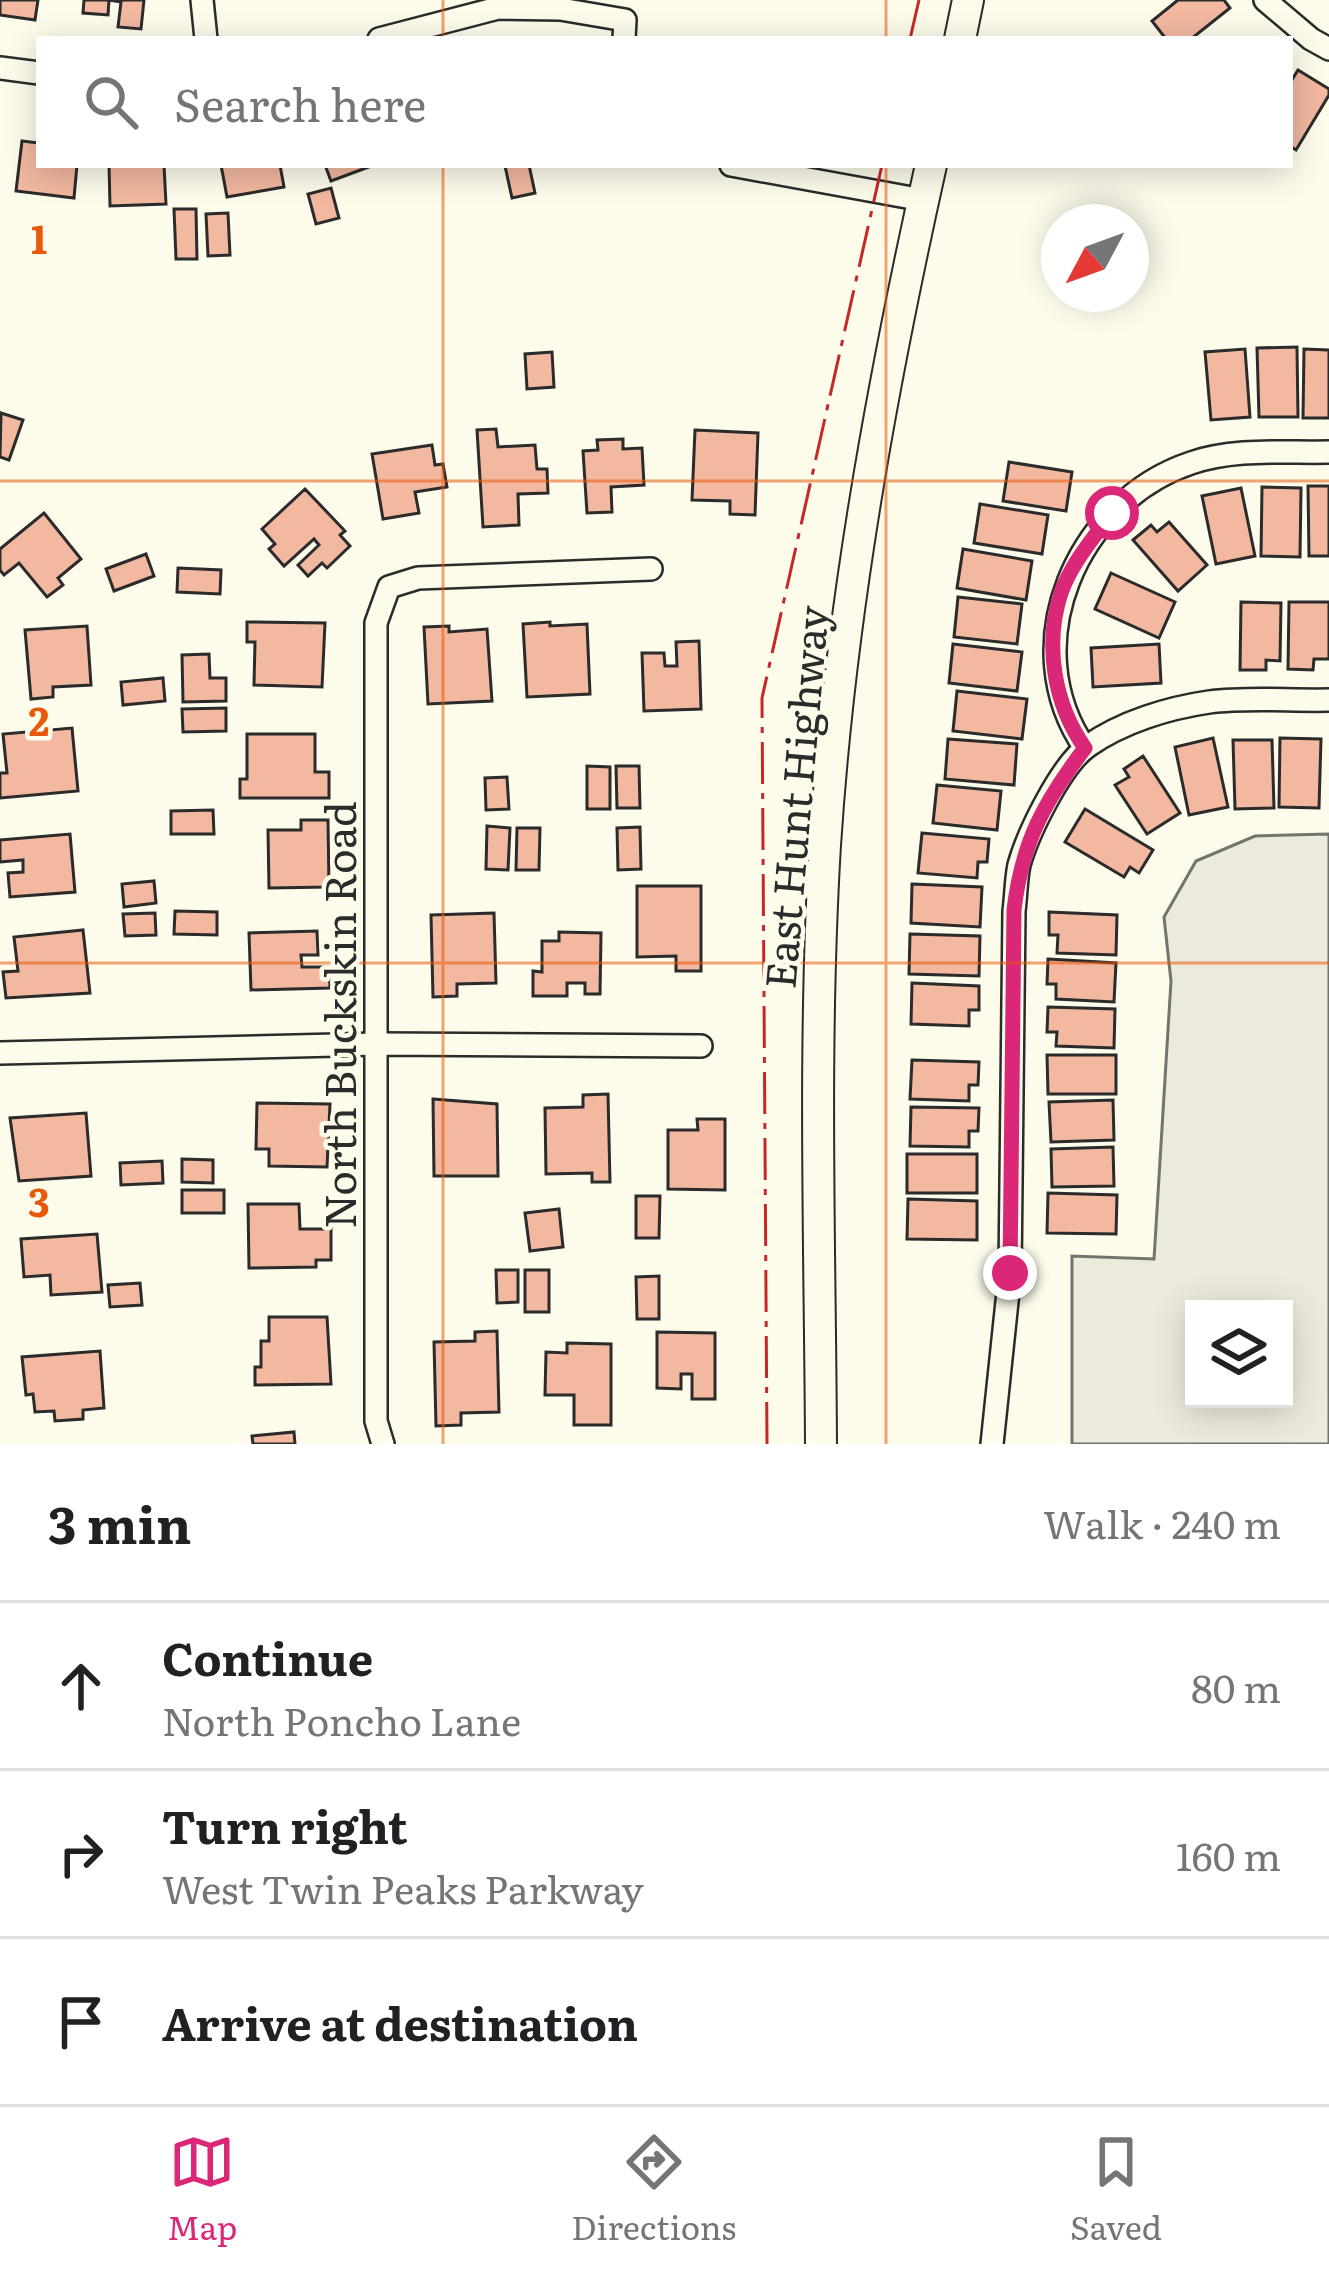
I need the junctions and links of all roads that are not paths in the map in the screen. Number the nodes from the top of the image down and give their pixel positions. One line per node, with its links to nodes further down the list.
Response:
1 (202, 0): 5 (street)
2 (968, 0): 7 (main road)
3 (1265, 0): 8 (street)
4 (626, 20): 6 (street)
5 (206, 36)
6 (391, 36)
7 (961, 36)
8 (1329, 49)
9 (0, 68): 10 (street)
10 (36, 73)
11 (747, 168): 13 (street)
12 (930, 168): 13 (main road, East Hunt Highway)
13 (923, 200): 22 (main road, East Hunt Highway)
14 (1329, 452): 17 (street)
15 (651, 569): 18 (street, North Buckskin Road)
16 (1329, 700): 17 (street)
17 (1085, 748): 23 (street)
18 (377, 1044): 19 (street); 20 (street); 21 (street, North Buckskin Road)
19 (701, 1046)
20 (0, 1053)
21 (382, 1444)
22 (821, 1444)
23 (992, 1444)

